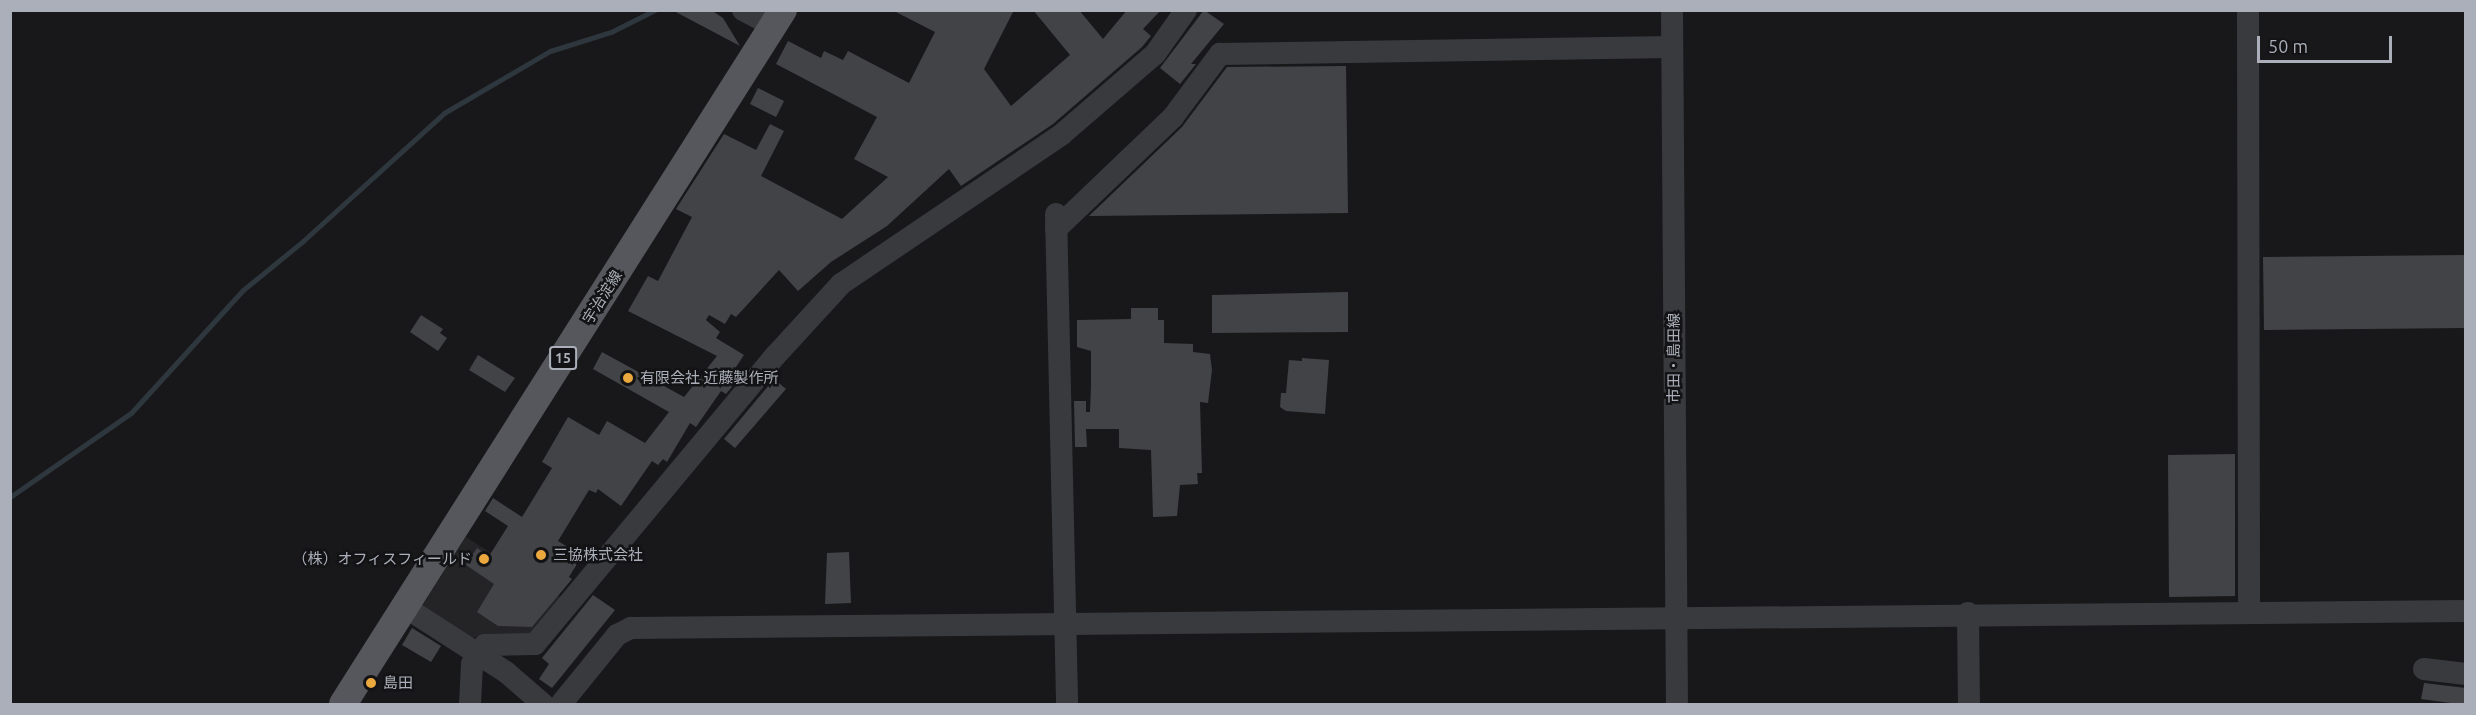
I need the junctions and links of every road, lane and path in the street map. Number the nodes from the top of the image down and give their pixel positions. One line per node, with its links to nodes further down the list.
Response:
1 (743, 10): 5 (street)
2 (1186, 10): 13 (street)
3 (1672, 10): 6 (street, 市田・島田線)
4 (2247, 10): 10 (street)
5 (778, 18): 7 (main road, 宇治淀線 / 15)
6 (1672, 47): 11 (street, 市田・島田線); 12 (street)
7 (405, 608): 13 (street); 16 (main road, 宇治淀線 / 15)
8 (2466, 611): 10 (street)
9 (1968, 613): 10 (street); 11 (street); 22 (street)
10 (2249, 613)
11 (1675, 618): 12 (street); 21 (street, 市田・島田線)
12 (1063, 622): 19 (street); 20 (street)
13 (478, 655): 17 (street); 18 (street)
14 (2424, 669): 15 (street)
15 (2466, 674)
16 (343, 705)
17 (470, 705)
18 (543, 705)
19 (561, 705)
20 (1067, 705)
21 (1677, 705)
22 (1969, 705)

